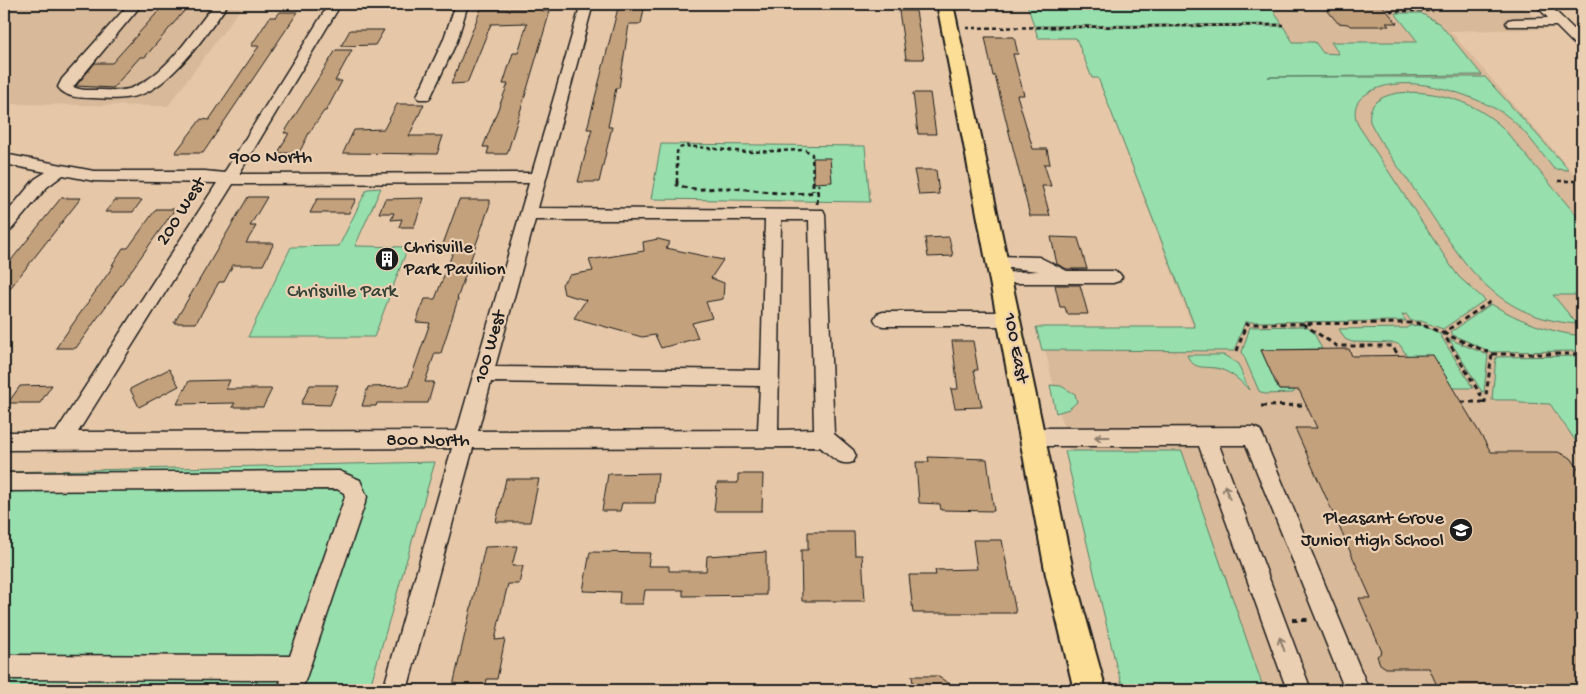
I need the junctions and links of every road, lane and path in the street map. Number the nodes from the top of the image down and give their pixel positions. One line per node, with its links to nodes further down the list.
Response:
1 (136, 4): 2 (street)
2 (222, 4)
3 (335, 4): 19 (street, 200 West)
4 (462, 4): 15 (street)
5 (587, 4): 18 (street, 100 West)
6 (945, 4): 29 (main road, 100 East)
7 (1541, 4): 11 (street)
8 (1390, 11): 9 (path)
9 (1433, 11)
10 (1512, 22): 11 (street)
11 (1560, 22): 14 (street)
12 (1283, 25): 13 (path)
13 (964, 28)
14 (1581, 41)
15 (424, 96)
16 (4, 159): 17 (street, 900 North)
17 (58, 171): 19 (street, 900 North); 28 (street)
18 (539, 178): 19 (street, 900 North); 25 (street, 100 West)
19 (228, 179): 51 (street, 200 West)
20 (1558, 181): 21 (path)
21 (1582, 181)
22 (819, 184): 24 (path)
23 (813, 191): 23 (path); 24 (path)
24 (818, 191): 27 (path)
25 (529, 214): 26 (street); 40 (street, 100 West)
26 (773, 214): 27 (street); 41 (street)
27 (817, 214): 49 (street)
28 (4, 227)
29 (999, 269): 30 (street); 33 (main road, 100 East)
30 (1113, 277)
31 (1493, 300): 35 (path)
32 (883, 319): 33 (street)
33 (1009, 319): 46 (main road, 100 East)
34 (1302, 323): 35 (path); 36 (path); 39 (path)
35 (1443, 333): 37 (path); 43 (path)
36 (1237, 351)
37 (1492, 354): 38 (path); 43 (path)
38 (1582, 354)
39 (1399, 356)
40 (483, 374): 41 (street); 52 (street, 100 West)
41 (770, 378): 48 (street)
42 (1461, 402): 43 (path)
43 (1485, 402)
44 (1306, 405): 45 (path)
45 (1261, 406)
46 (1032, 437): 47 (street, one-way to 46); 59 (main road, 100 East)
47 (1206, 437): 60 (street, one-way to 47); 61 (street)
48 (768, 438): 49 (street, 800 North); 52 (street, 800 North)
49 (824, 438): 53 (street)
50 (4, 441): 51 (street, 800 North)
51 (61, 441): 52 (street, 800 North)
52 (464, 441): 58 (street, 100 West)
53 (846, 456)
54 (4, 482): 56 (street)
55 (4, 667): 56 (street)
56 (298, 668): 57 (street)
57 (290, 690)
58 (395, 690)
59 (1090, 690)
60 (1298, 690)
61 (1357, 690)

